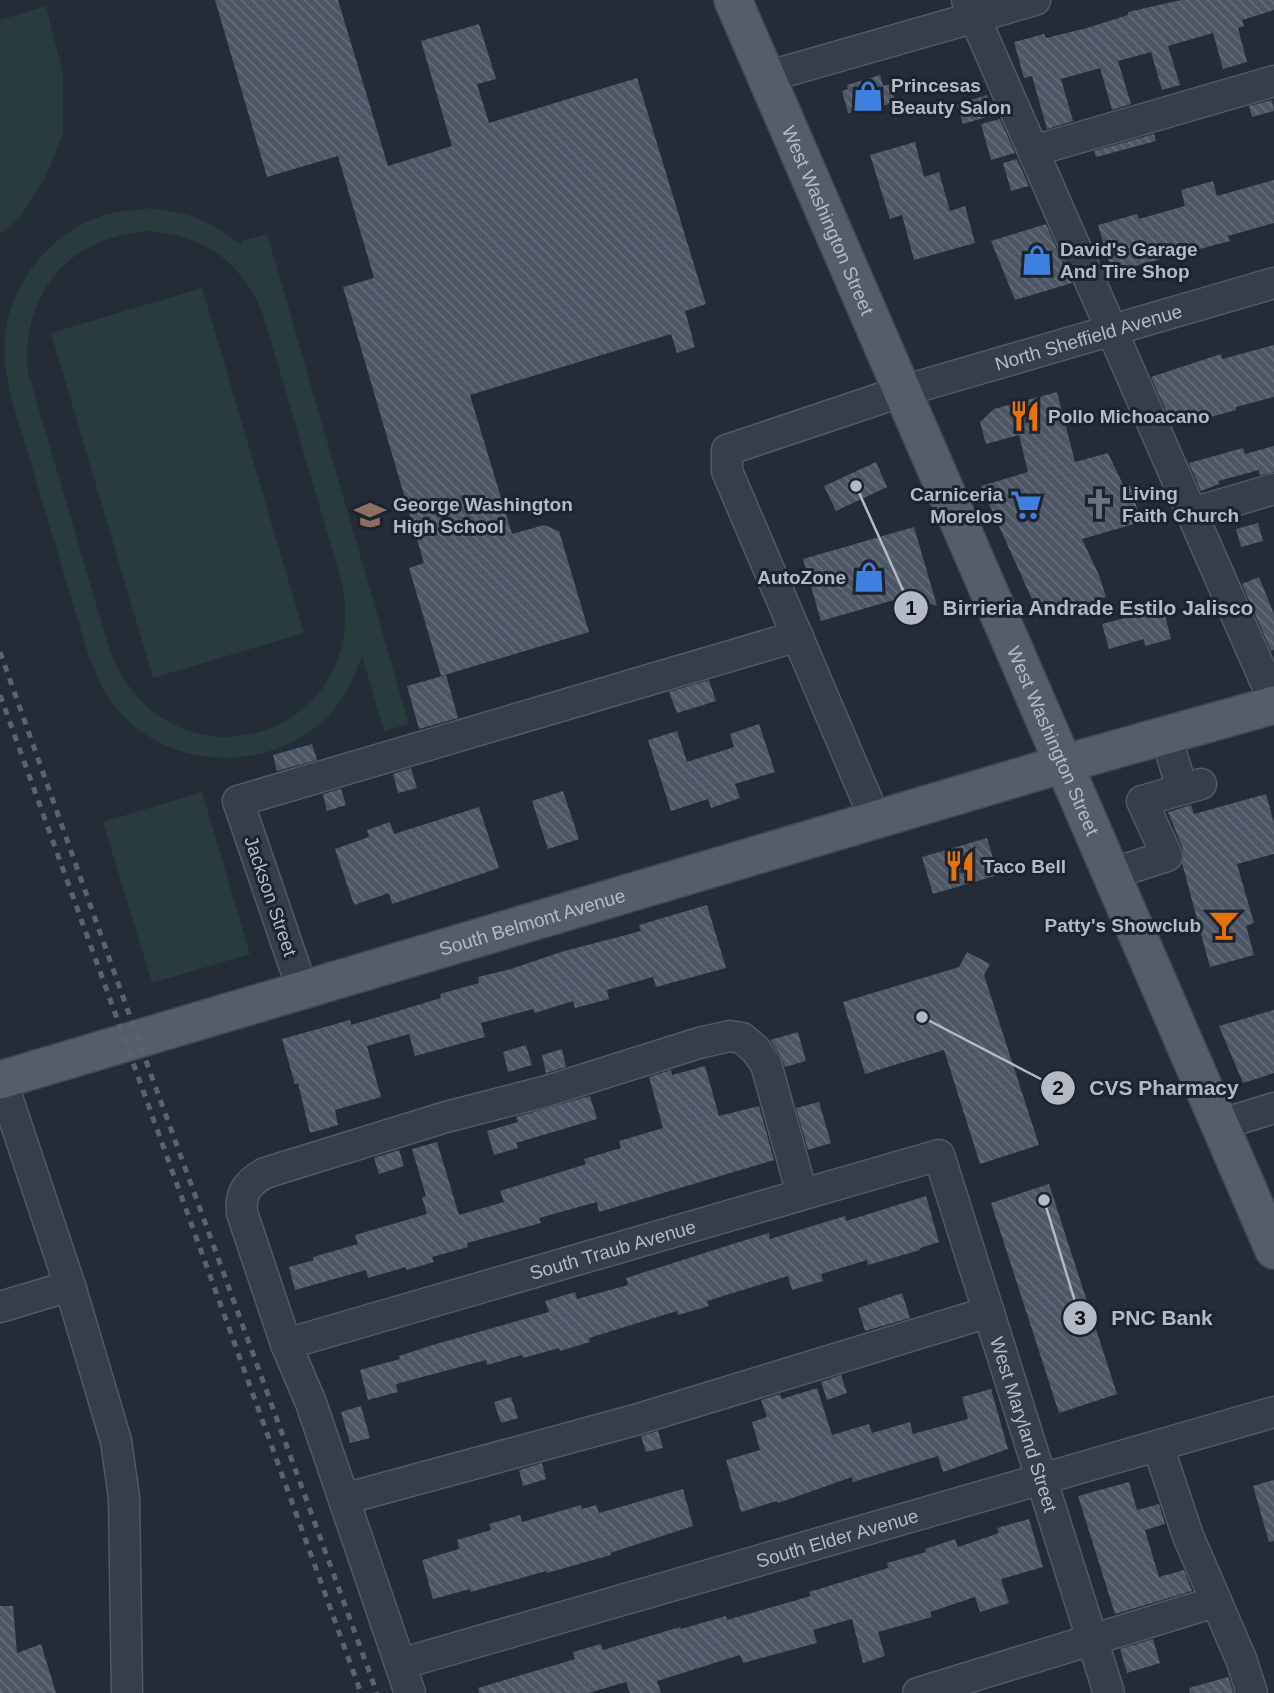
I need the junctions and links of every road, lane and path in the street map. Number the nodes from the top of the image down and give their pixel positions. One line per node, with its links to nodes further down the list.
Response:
1 (733, 0): 4 (main road, West Washington Street)
2 (1035, 0): 3 (street)
3 (971, 9): 4 (street); 6 (street)
4 (766, 77): 9 (main road, West Washington Street)
5 (1274, 81): 6 (street)
6 (1033, 151): 8 (street)
7 (1274, 283): 8 (street, North Sheffield Avenue)
8 (1111, 330): 9 (street, North Sheffield Avenue); 11 (street)
9 (903, 391): 12 (street, North Sheffield Avenue); 15 (main road, West Washington Street)
10 (1274, 489): 11 (street)
11 (1192, 513): 13 (street)
12 (798, 636): 16 (street); 18 (street, Jackson Street)
13 (1274, 703): 14 (main road, South Belmont Avenue)
14 (1166, 735): 15 (main road, South Belmont Avenue); 17 (street)
15 (1063, 764): 16 (main road, South Belmont Avenue); 17 (main road, West Washington Street)
16 (876, 821): 18 (main road, South Belmont Avenue)
17 (1111, 874): 21 (main road, West Washington Street)
18 (303, 991): 19 (main road, South Belmont Avenue)
19 (0, 1078): 25 (street)
20 (1274, 1108): 21 (street)
21 (1219, 1125): 24 (main road, West Washington Street)
22 (939, 1155): 23 (street, South Traub Avenue); 27 (street, West Maryland Street)
23 (802, 1195): 28 (street, South Traub Avenue); 28 (street)
24 (1274, 1250)
25 (70, 1286): 26 (street); 36 (street)
26 (0, 1307)
27 (989, 1312): 31 (street, West Maryland Street); 32 (street)
28 (286, 1345): 32 (street)
29 (1274, 1412): 30 (street, South Elder Avenue)
30 (1158, 1446): 31 (street, South Elder Avenue); 33 (street)
31 (1042, 1479): 34 (street, West Maryland Street); 35 (street, South Elder Avenue)
32 (344, 1499): 35 (street)
33 (1215, 1602): 34 (street); 40 (street)
34 (1093, 1640): 38 (street); 39 (street, West Maryland Street)
35 (400, 1664): 37 (street)
36 (127, 1693)
37 (410, 1693)
38 (918, 1693)
39 (1109, 1693)
40 (1252, 1693)

